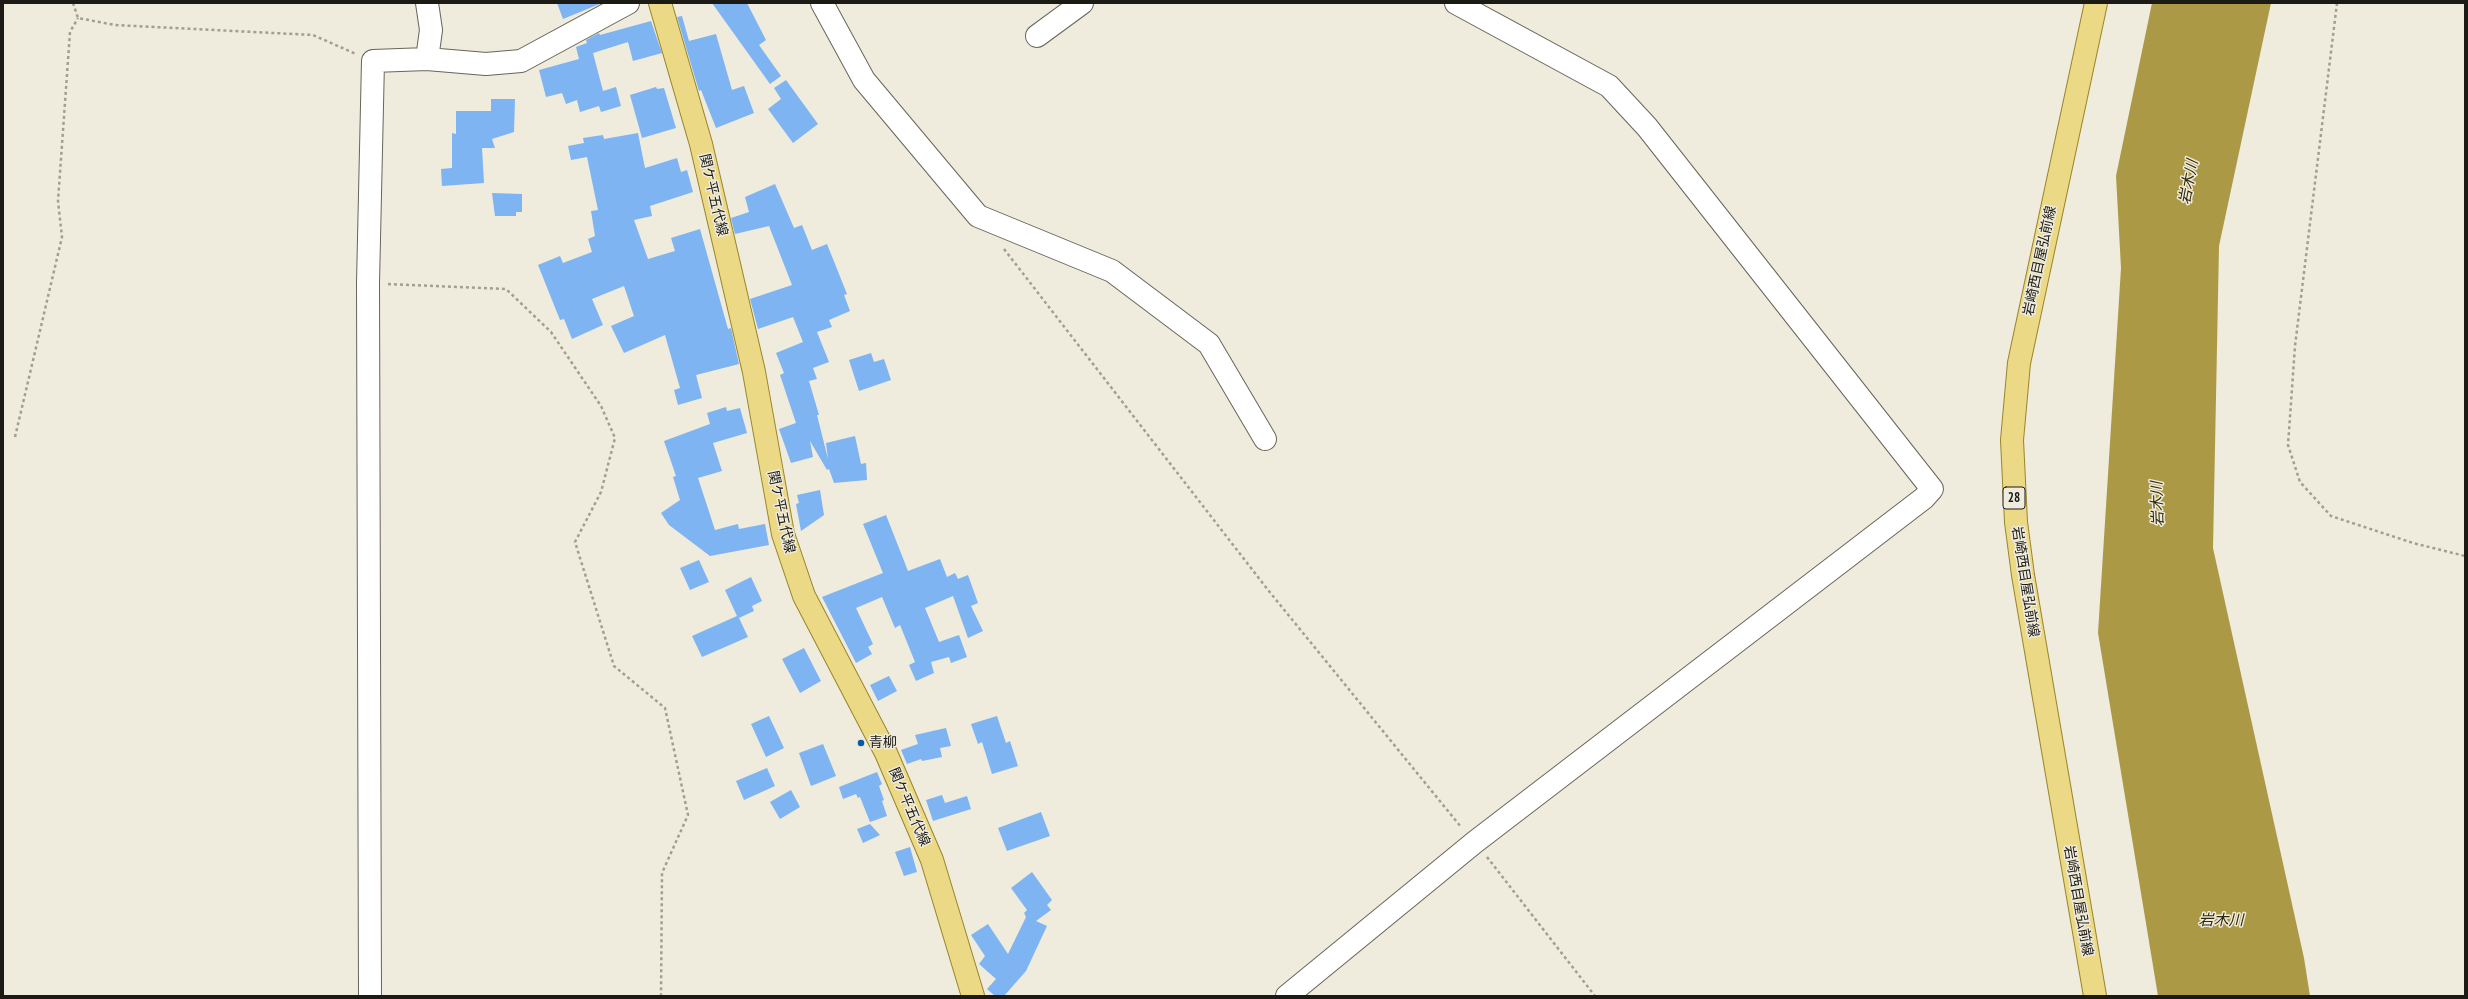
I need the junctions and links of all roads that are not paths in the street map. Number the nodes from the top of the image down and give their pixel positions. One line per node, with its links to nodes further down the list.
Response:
1 (427, 3): 9 (street)
2 (628, 3): 9 (street)
3 (660, 3): 12 (main road, 関ケ平五代線)
4 (822, 3): 10 (street)
5 (1082, 3): 8 (street)
6 (1456, 3): 13 (street)
7 (2096, 3): 14 (main road, 岩崎西目屋弘前線 / 28)
8 (1037, 36)
9 (427, 59): 11 (street)
10 (1265, 440)
11 (370, 996)
12 (973, 996)
13 (1287, 996)
14 (2095, 996)

